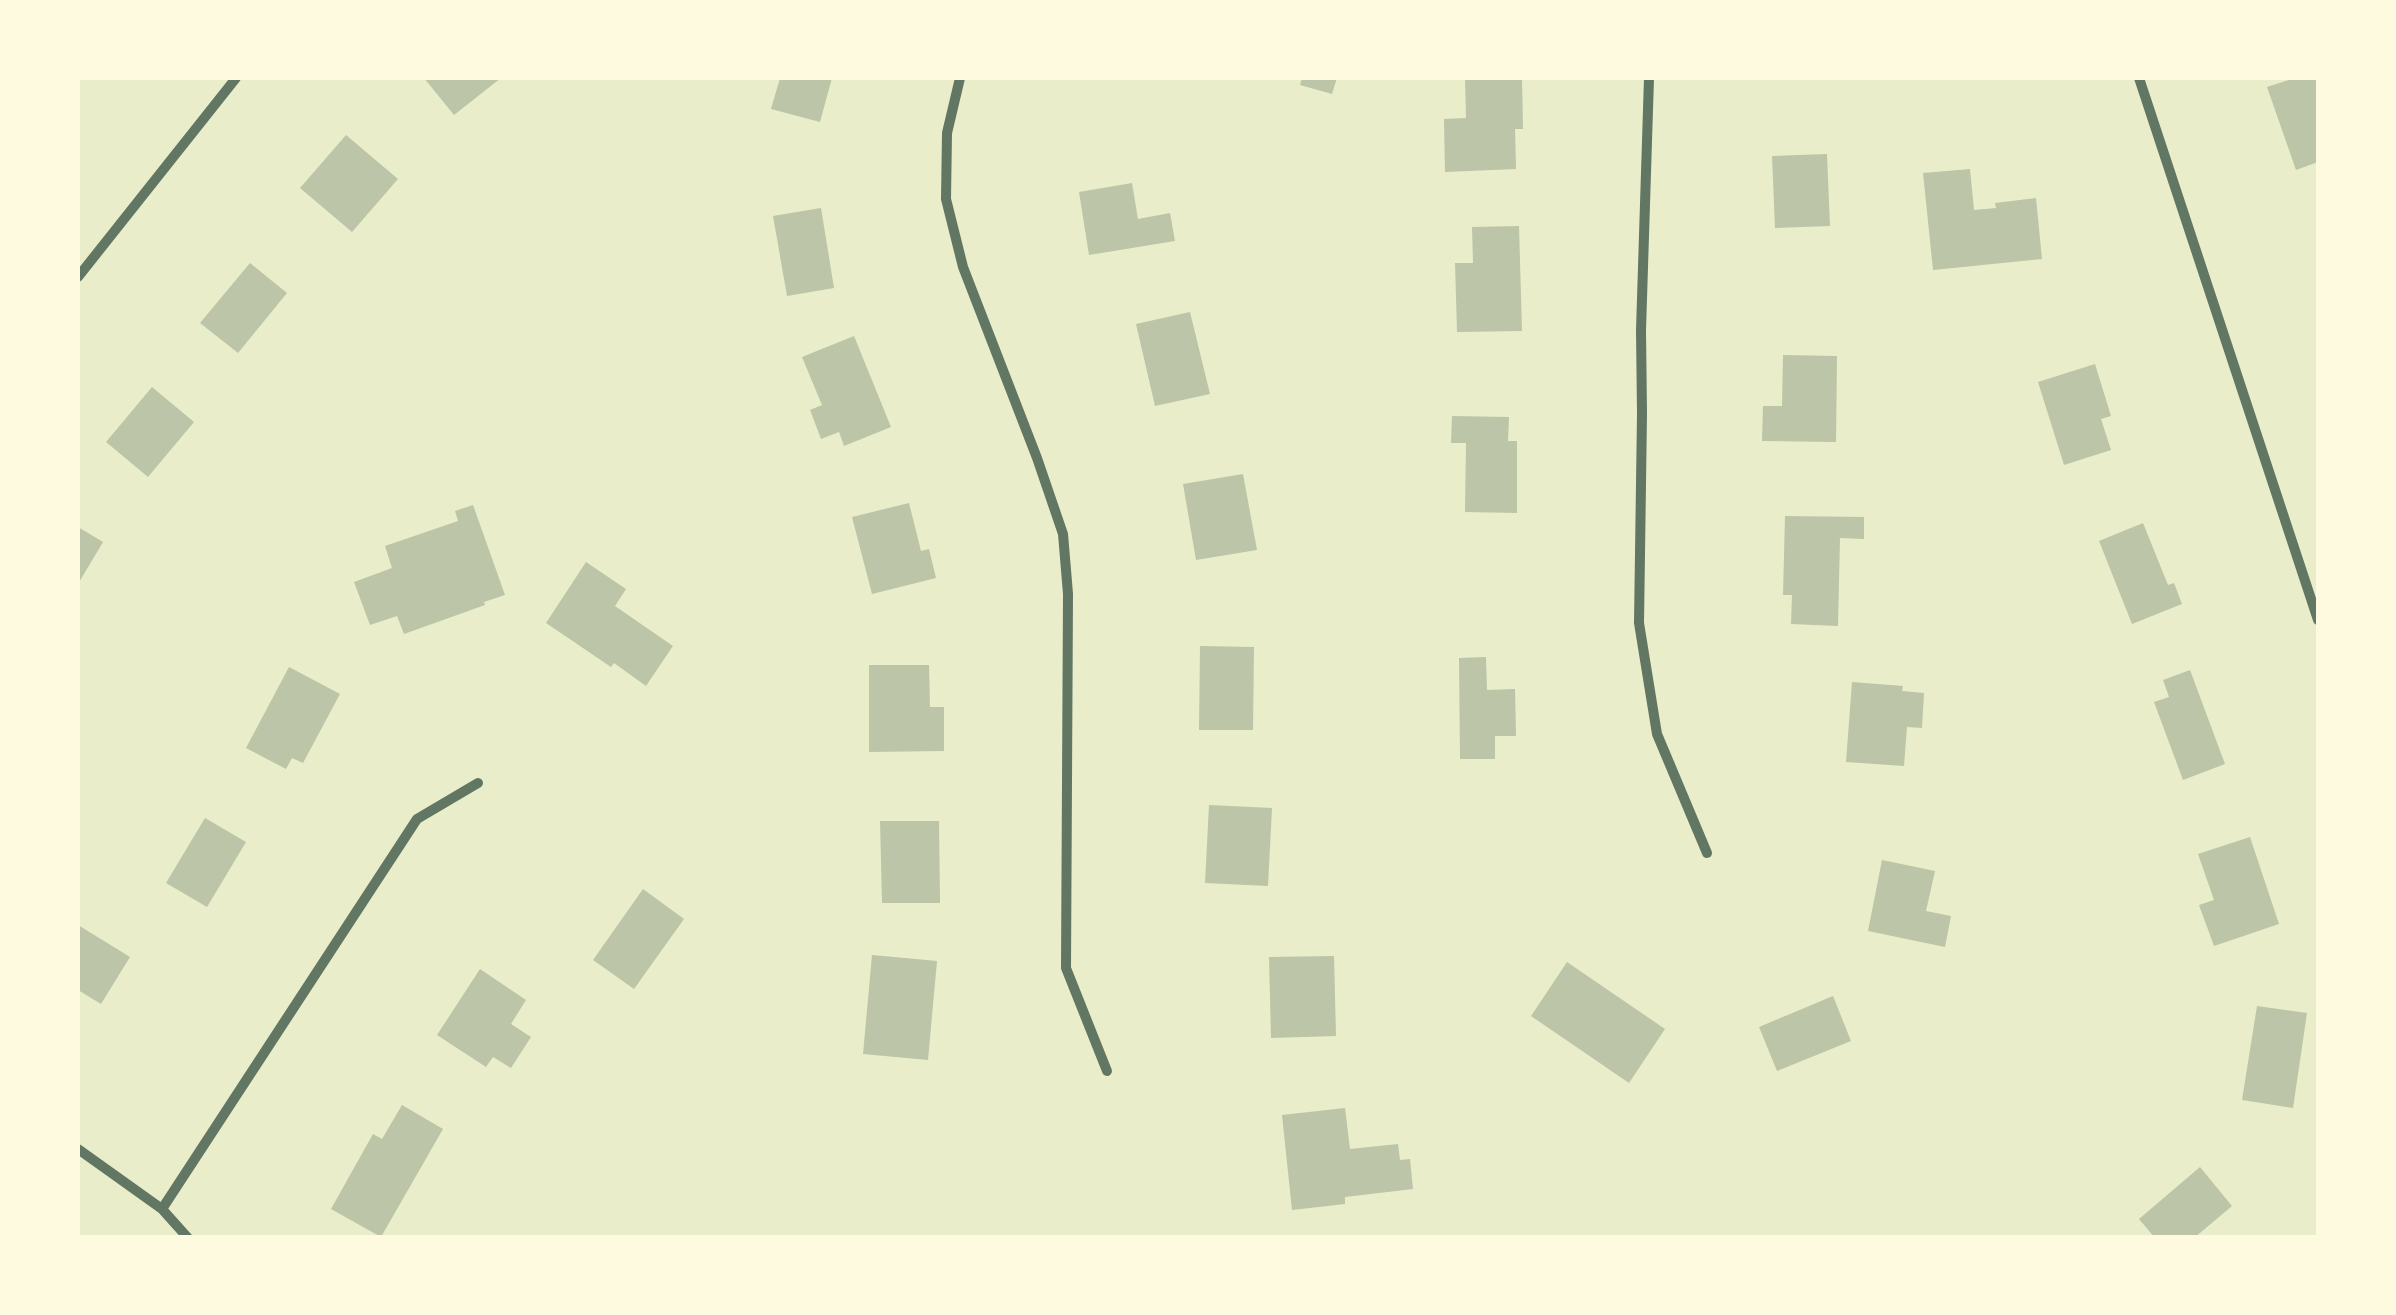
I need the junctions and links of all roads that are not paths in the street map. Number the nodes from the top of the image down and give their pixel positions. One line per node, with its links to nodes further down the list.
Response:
1 (236, 78): 5 (street)
2 (960, 78): 9 (street)
3 (1648, 78): 8 (street)
4 (2139, 78): 6 (street)
5 (78, 276)
6 (2318, 620)
7 (478, 783): 11 (street)
8 (1707, 853)
9 (1107, 1071)
10 (78, 1149): 11 (street)
11 (162, 1209): 12 (street)
12 (188, 1238)

